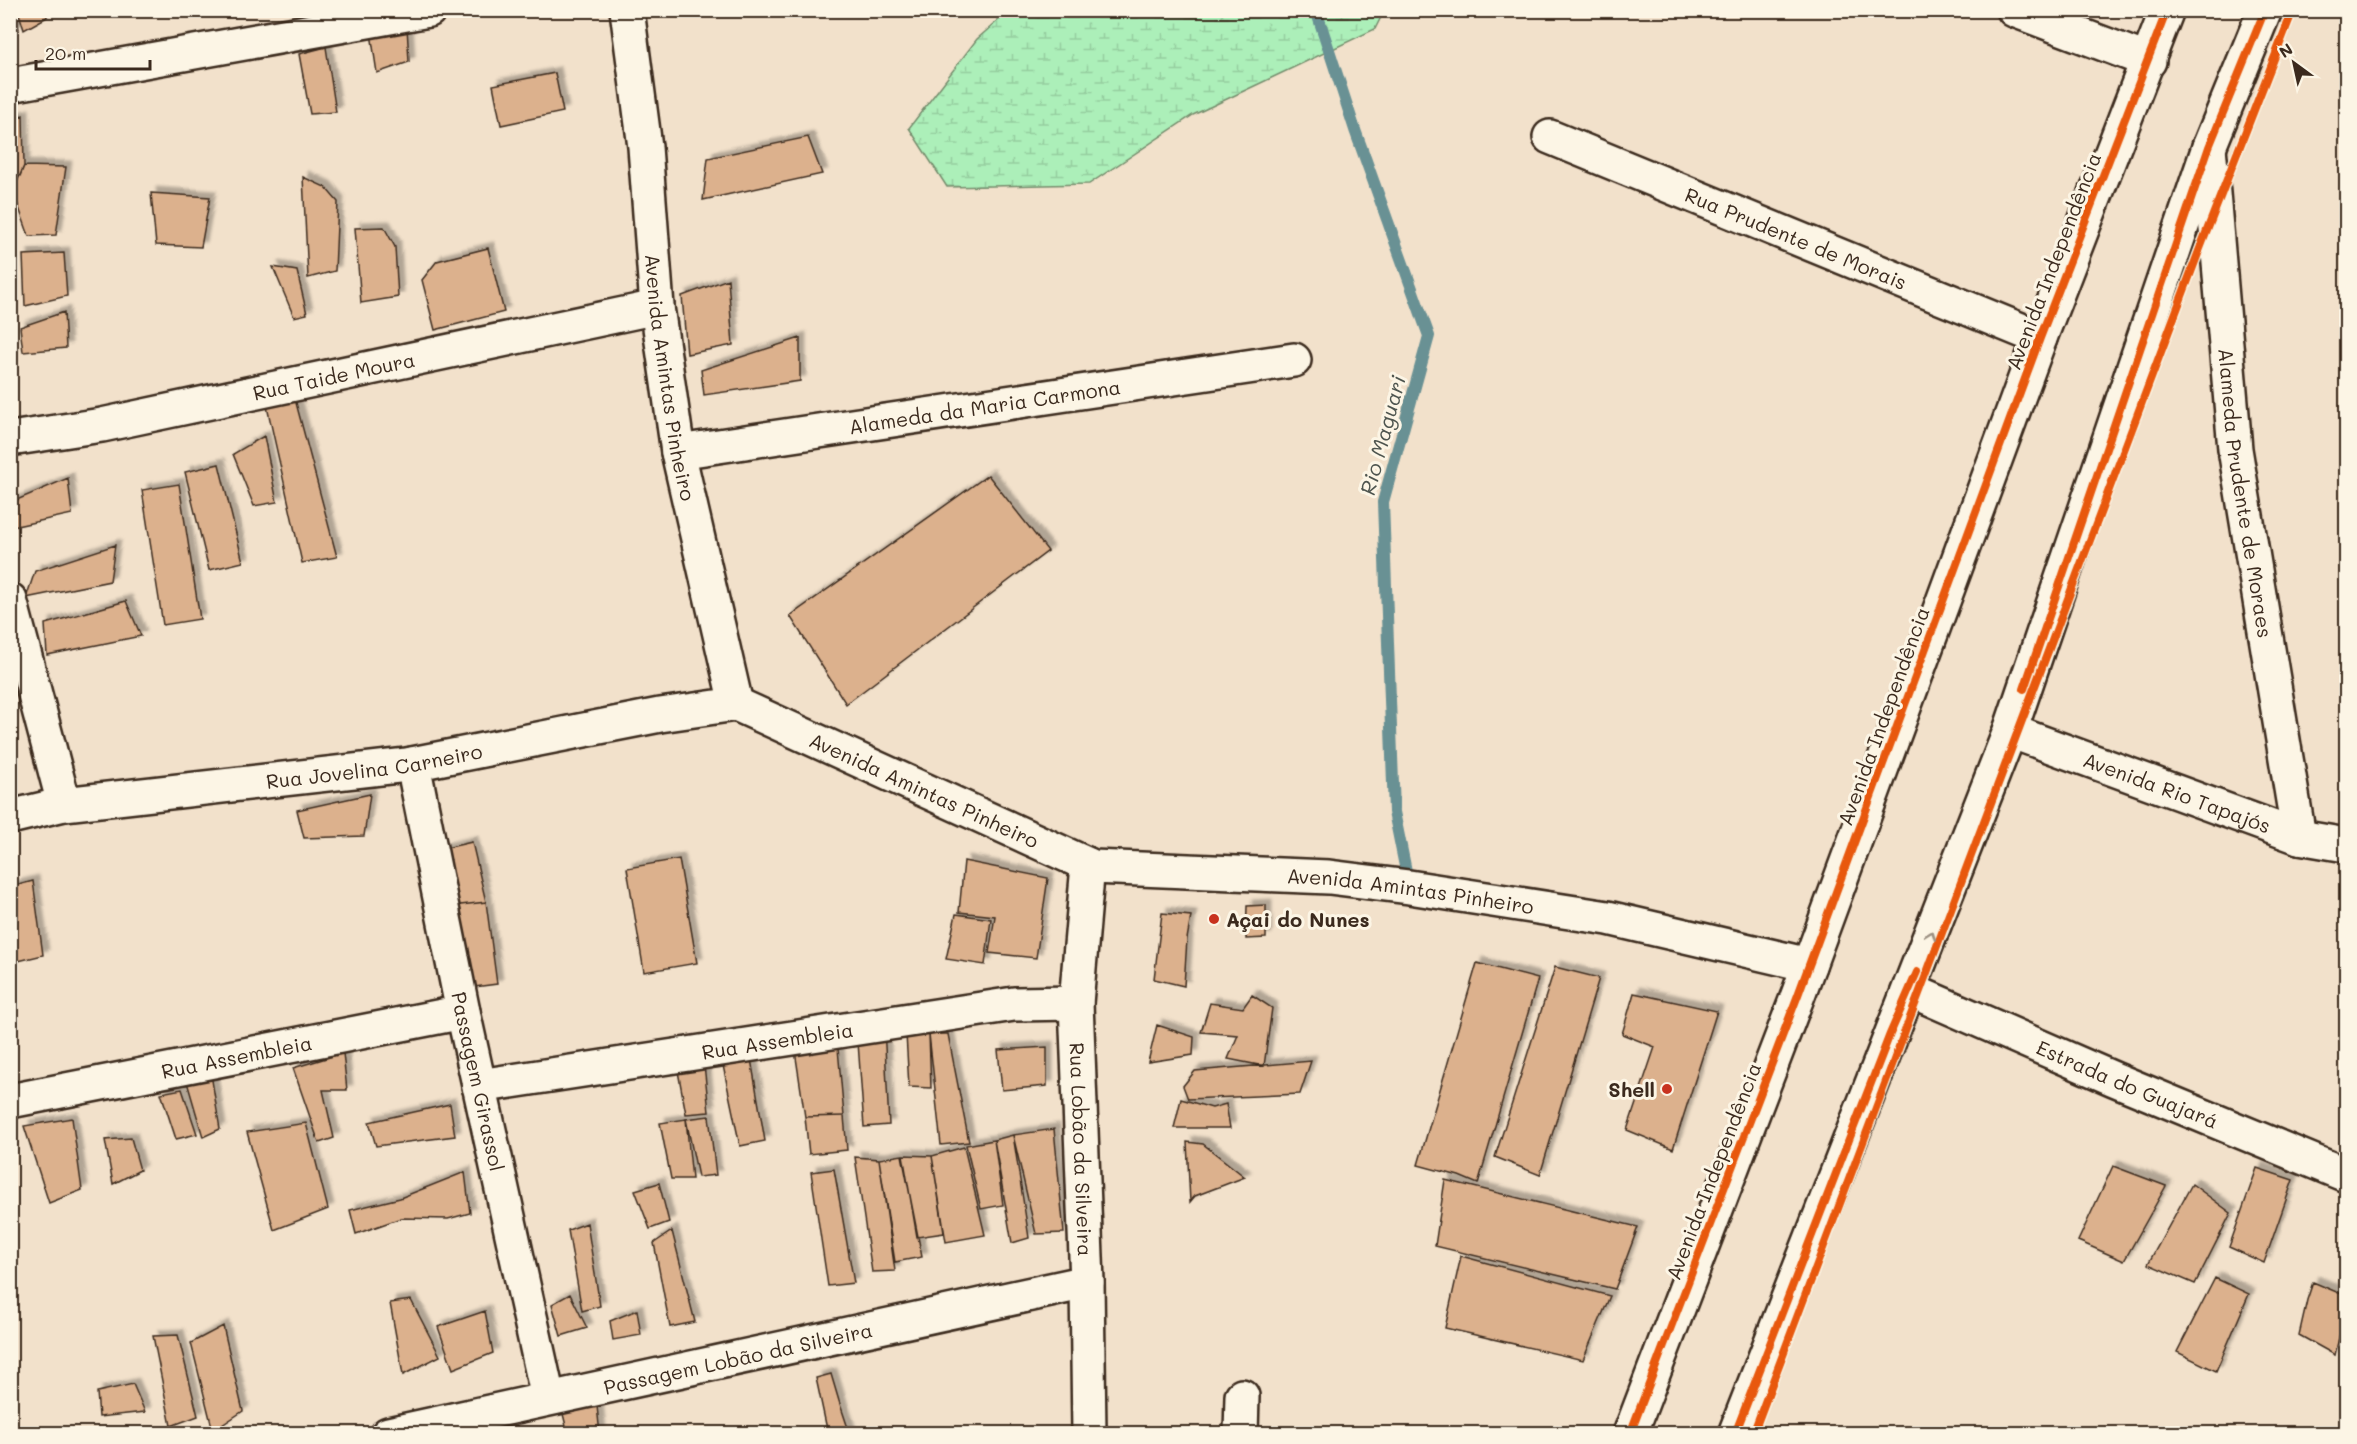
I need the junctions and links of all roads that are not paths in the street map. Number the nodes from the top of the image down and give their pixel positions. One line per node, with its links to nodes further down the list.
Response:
1 (429, 10): 7 (street)
2 (627, 10): 10 (street, Avenida Amintas Pinheiro)
3 (2014, 10): 6 (street)
4 (2167, 10): 6 (street, Avenida Independência)
5 (2265, 10): 9 (street)
6 (2149, 60): 11 (street, Avenida Independência)
7 (10, 85)
8 (1550, 137): 11 (street, Rua Prudente de Morais)
9 (2209, 147): 17 (street); 21 (street, Alameda Prudente de Moraes)
10 (657, 307): 13 (street, Rua Taide Moura); 14 (street, Avenida Amintas Pinheiro)
11 (2040, 338): 24 (street, Avenida Independência)
12 (1294, 360): 14 (street, Alameda da Maria Carmona)
13 (10, 439)
14 (678, 452): 16 (street, Avenida Amintas Pinheiro)
15 (10, 600): 19 (street)
16 (736, 704): 18 (street, Rua Jovelina Carneiro); 23 (street, Avenida Amintas Pinheiro)
17 (2010, 731): 21 (street, Avenida Rio Tapajós); 25 (street, one-way to 17)
18 (413, 764): 19 (street, Rua Jovelina Carneiro); 27 (street, Passagem Girassol)
19 (64, 804): 20 (street, Rua Jovelina Carneiro)
20 (10, 817)
21 (2299, 837): 22 (street, Avenida Rio Tapajós)
22 (2346, 845)
23 (1088, 865): 24 (street, Avenida Amintas Pinheiro); 26 (street, Rua Lobão da Silveira)
24 (1809, 965): 37 (street, Avenida Independência)
25 (1910, 990): 30 (street, Estrada do Guajará); 38 (street)
26 (1076, 1003): 28 (street, Rua Assembleia); 31 (street, Rua Lobão da Silveira)
27 (463, 1012): 28 (street, Passagem Girassol); 29 (street, Rua Assembleia)
28 (479, 1086): 33 (street, Passagem Girassol)
29 (10, 1101)
30 (2346, 1175)
31 (1087, 1282): 33 (street, Passagem Lobão da Silveira); 35 (street, Rua Lobão da Silveira)
32 (1242, 1396): 36 (street)
33 (548, 1398): 34 (street, Passagem Lobão da Silveira)
34 (388, 1434)
35 (1089, 1434)
36 (1241, 1434)
37 (1630, 1434)
38 (1736, 1434)

